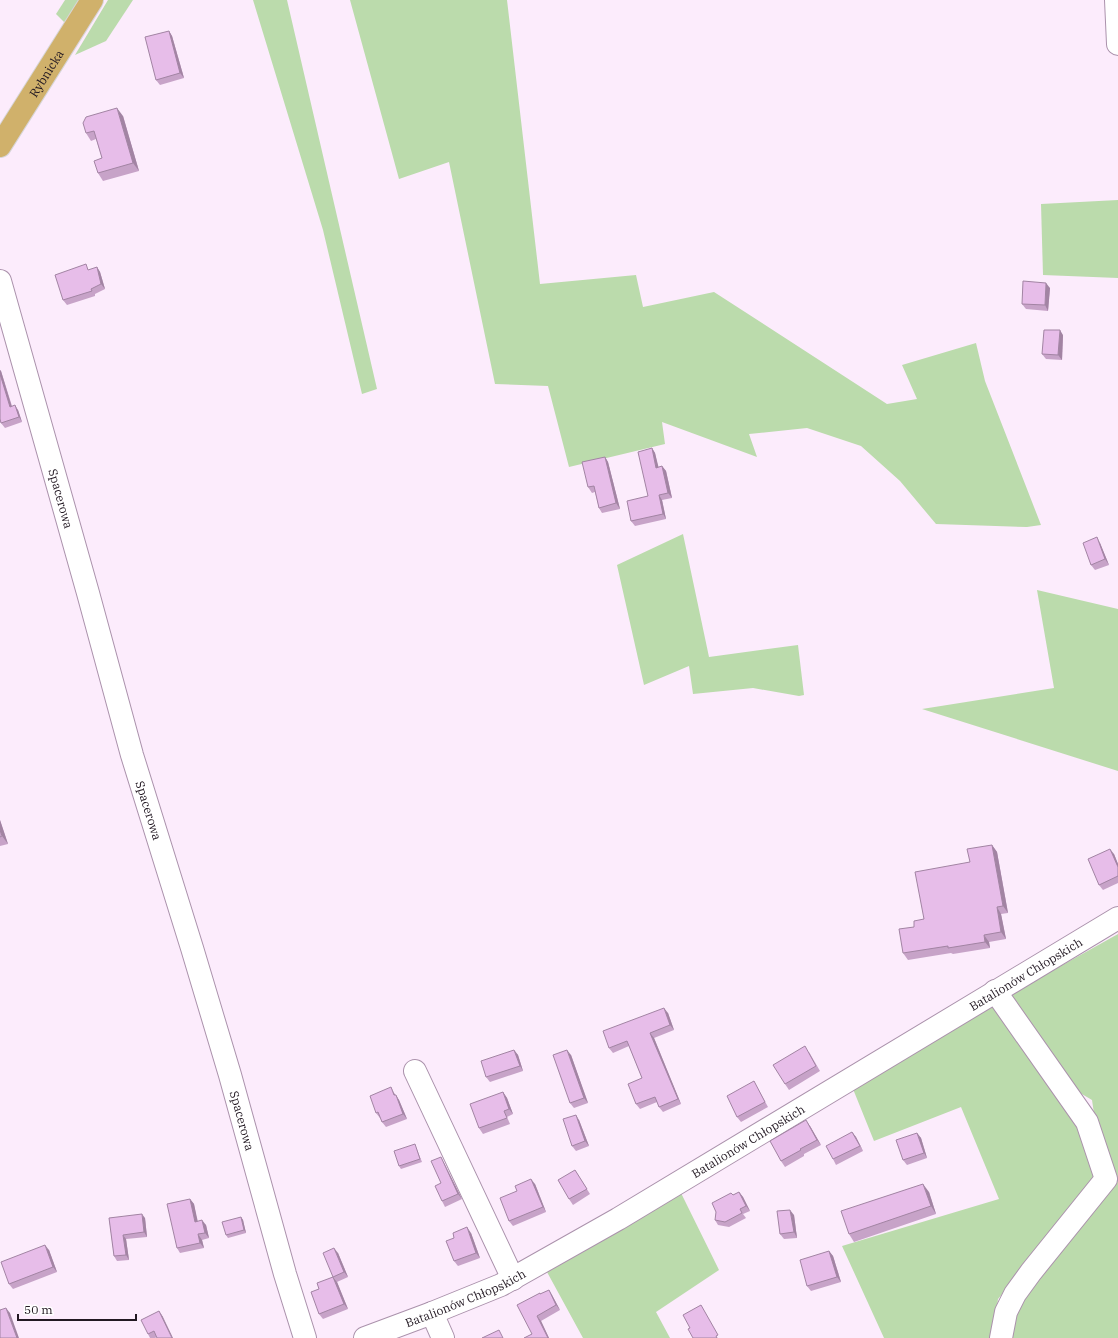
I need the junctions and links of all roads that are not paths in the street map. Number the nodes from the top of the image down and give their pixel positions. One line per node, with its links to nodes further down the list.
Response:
1 (92, 0): 4 (main road, Rybnicka)
2 (1116, 0): 3 (street)
3 (1118, 44)
4 (0, 146)
5 (0, 281): 12 (street, Spacerowa)
6 (1118, 918): 7 (street, Batalionów Chłopskich)
7 (995, 992): 9 (street); 10 (street, Batalionów Chłopskich)
8 (415, 1071): 10 (street)
9 (1112, 1174): 15 (street)
10 (513, 1278): 11 (street, Batalionów Chłopskich)
11 (432, 1313): 13 (street, Batalionów Chłopskich); 14 (street)
12 (305, 1338)
13 (365, 1338)
14 (443, 1338)
15 (1001, 1338)

